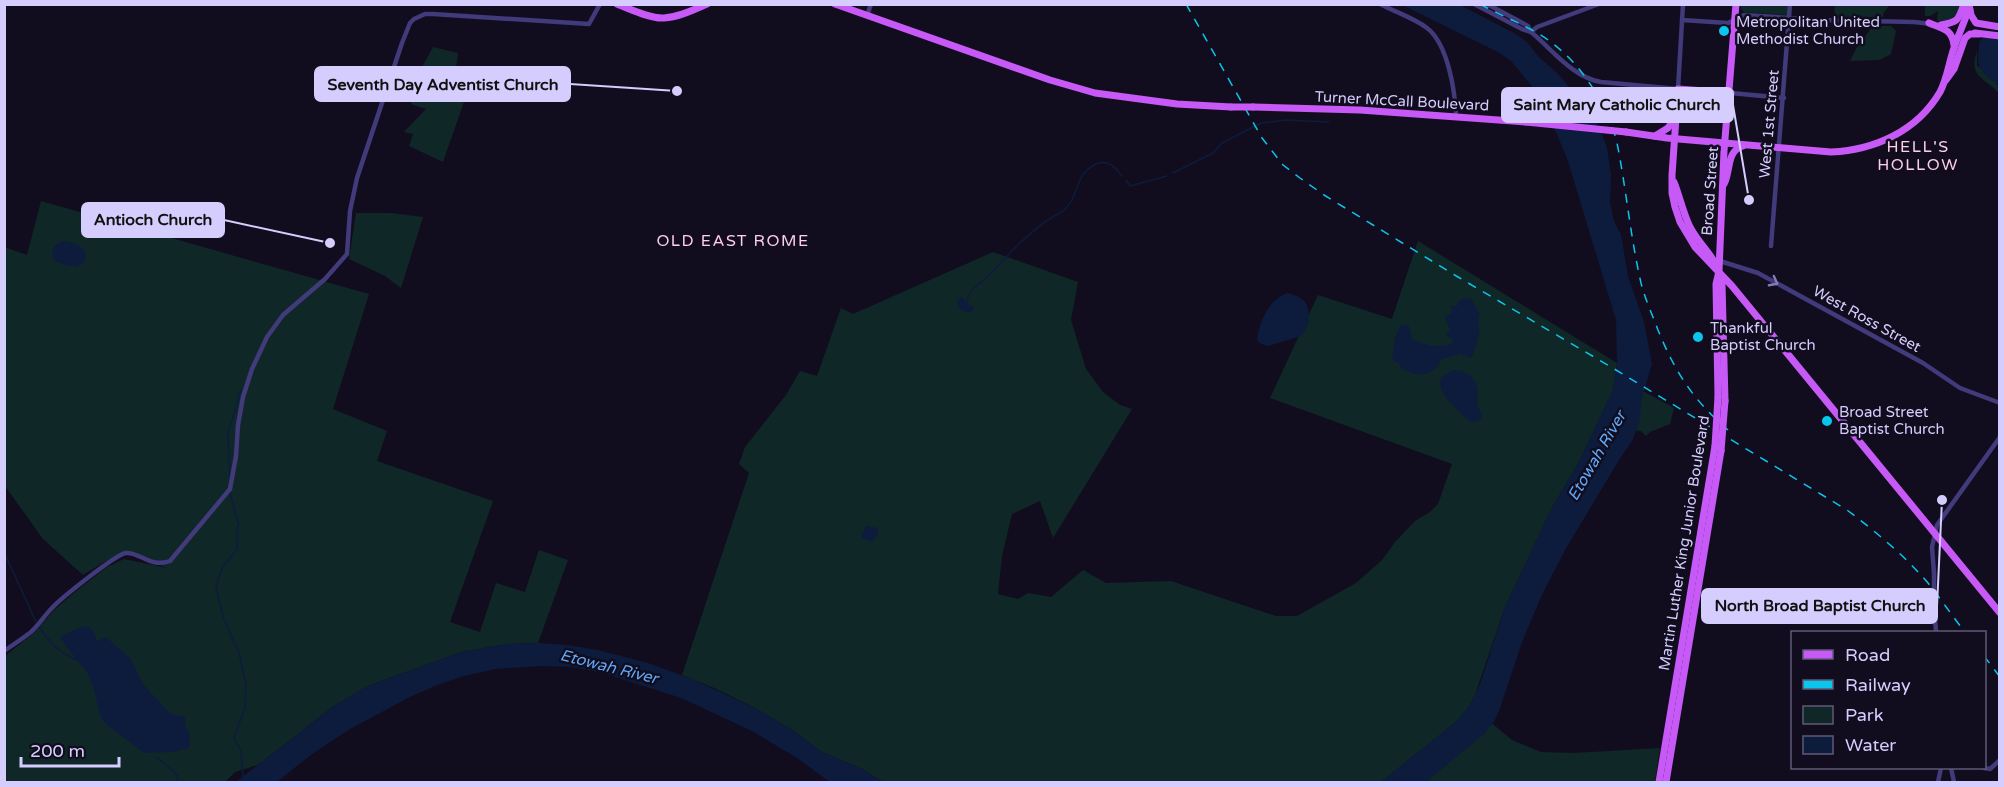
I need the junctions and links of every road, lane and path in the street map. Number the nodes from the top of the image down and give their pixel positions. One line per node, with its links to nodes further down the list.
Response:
1 (600, 4): 54 (street)
2 (707, 4): 13 (main road)
3 (835, 4): 15 (main road, Turner McCall Boulevard)
4 (871, 4): 15 (street)
5 (1380, 4): 32 (street)
6 (1474, 4): 23 (street)
7 (1487, 4): 23 (street)
8 (1599, 4): 23 (street)
9 (1683, 4): 17 (street)
10 (1736, 4): 18 (main road, Broad Street)
11 (1790, 4): 16 (street, West 1st Street)
12 (1964, 4): 20 (main road)
13 (620, 5)
14 (1970, 5): 21 (main road, Turner McCall Boulevard); 22 (main road)
15 (867, 16): 32 (main road, Turner McCall Boulevard, bridge)
16 (1790, 18): 18 (street); 19 (street); 30 (street, West 1st Street)
17 (1682, 20): 18 (street); 28 (street)
18 (1735, 20): 29 (main road, Broad Street)
19 (1929, 23): 20 (street); 26 (main road)
20 (1941, 25): 21 (street)
21 (1962, 28): 22 (main road); 24 (main road); 26 (main road, Turner McCall Boulevard)
22 (2000, 28)
23 (1531, 32): 28 (street)
24 (1979, 34): 25 (main road); 27 (main road)
25 (2000, 36)
26 (1954, 49): 27 (main road, Turner McCall Boulevard)
27 (1943, 84): 37 (main road, Turner McCall Boulevard)
28 (1678, 89): 29 (main road); 31 (main road)
29 (1731, 93): 30 (street); 35 (main road, Broad Street)
30 (1784, 98): 37 (street, West 1st Street)
31 (1676, 116): 33 (main road); 34 (main road)
32 (1456, 117): 33 (main road, Turner McCall Boulevard, bridge)
33 (1655, 136): 34 (main road, Turner McCall Boulevard)
34 (1674, 138): 35 (main road, Turner McCall Boulevard); 38 (main road)
35 (1726, 142): 36 (main road, Turner McCall Boulevard); 39 (main road, Broad Street)
36 (1748, 145): 37 (main road, Turner McCall Boulevard); 39 (main road)
37 (1780, 148): 42 (street, West 1st Street)
38 (1672, 184): 41 (main road, Martin Luther King Junior Boulevard); 44 (main road)
39 (1723, 186): 40 (main road, Broad Street)
40 (1720, 233): 41 (main road); 43 (main road, Broad Street)
41 (1704, 246): 44 (main road, Martin Luther King Junior Boulevard)
42 (1771, 246)
43 (1720, 261): 44 (main road, Broad Street); 48 (street, West Ross Street, one-way to 48)
44 (1719, 271): 45 (main road); 46 (main road, Martin Luther King Junior Boulevard); 47 (main road, Martin Luther King Junior Boulevard)
45 (1741, 298): 46 (main road); 51 (main road)
46 (1723, 341): 47 (main road, Martin Luther King Junior Boulevard)
47 (1722, 399): 50 (main road, Martin Luther King Junior Boulevard, bridge)
48 (2000, 403)
49 (2000, 437): 51 (street)
50 (1718, 449): 57 (main road, Martin Luther King Junior Boulevard); 58 (main road, Martin Luther King Junior Boulevard)
51 (1934, 533): 52 (main road); 53 (street, bridge)
52 (2000, 613)
53 (1936, 631)
54 (4, 651)
55 (2000, 760): 56 (street)
56 (1986, 768)
57 (1659, 783)
58 (1666, 783)

